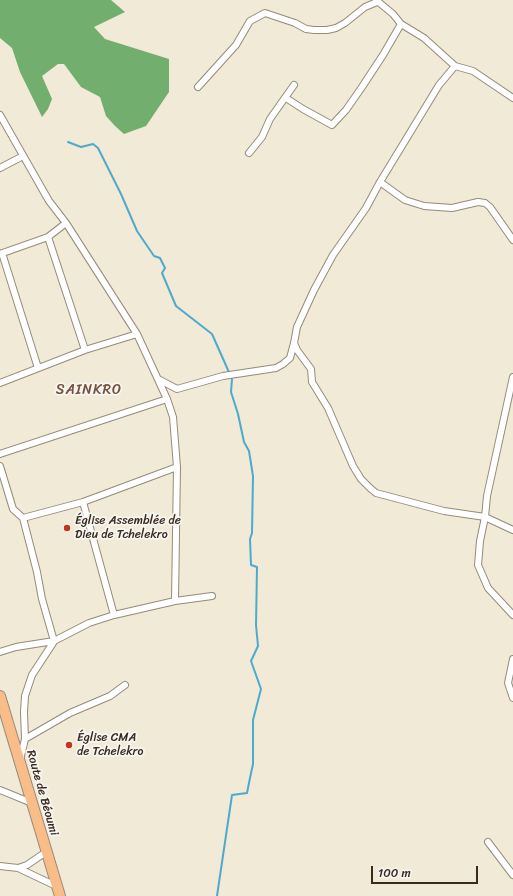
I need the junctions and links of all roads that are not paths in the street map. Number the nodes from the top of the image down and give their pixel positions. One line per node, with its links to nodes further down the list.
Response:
1 (376, 1): 2 (street); 5 (street)
2 (400, 24): 3 (street); 6 (street)
3 (455, 66): 7 (street); 12 (street)
4 (294, 85): 6 (street)
5 (198, 87)
6 (286, 98): 9 (street)
7 (513, 98)
8 (0, 115): 10 (street)
9 (250, 153)
10 (23, 156): 11 (street); 13 (street)
11 (0, 168)
12 (380, 182): 15 (street); 18 (street)
13 (66, 223): 14 (street); 17 (street)
14 (48, 237): 16 (street); 19 (street)
15 (513, 240)
16 (1, 253): 20 (street)
17 (137, 334): 19 (street); 22 (street)
18 (294, 342): 22 (street); 29 (street)
19 (85, 350): 20 (street)
20 (38, 368): 23 (street)
21 (513, 377): 29 (street)
22 (157, 379): 24 (street)
23 (0, 383)
24 (167, 399): 25 (street); 27 (street)
25 (0, 454)
26 (0, 466): 30 (street)
27 (177, 467): 28 (street); 33 (street)
28 (83, 502): 30 (street); 34 (street)
29 (485, 517): 31 (street); 35 (street)
30 (23, 518): 36 (street)
31 (513, 530)
32 (212, 596): 33 (street)
33 (175, 601): 34 (street)
34 (114, 615): 36 (street)
35 (513, 615)
36 (54, 641): 37 (street); 42 (street)
37 (0, 652)
38 (513, 659): 41 (street)
39 (125, 685): 42 (street)
40 (0, 696): 43 (main road, Route de Béoumi)
41 (513, 698)
42 (25, 739): 43 (street)
43 (20, 762): 45 (main road, Route de Béoumi)
44 (0, 790): 45 (street)
45 (32, 803): 47 (main road, Route de Béoumi)
46 (488, 842): 50 (street)
47 (46, 852): 49 (street); 51 (main road, Route de Béoumi)
48 (0, 866): 49 (street)
49 (18, 868): 51 (street)
50 (513, 875)
51 (56, 886): 52 (main road, Route de Béoumi)
52 (60, 896)

